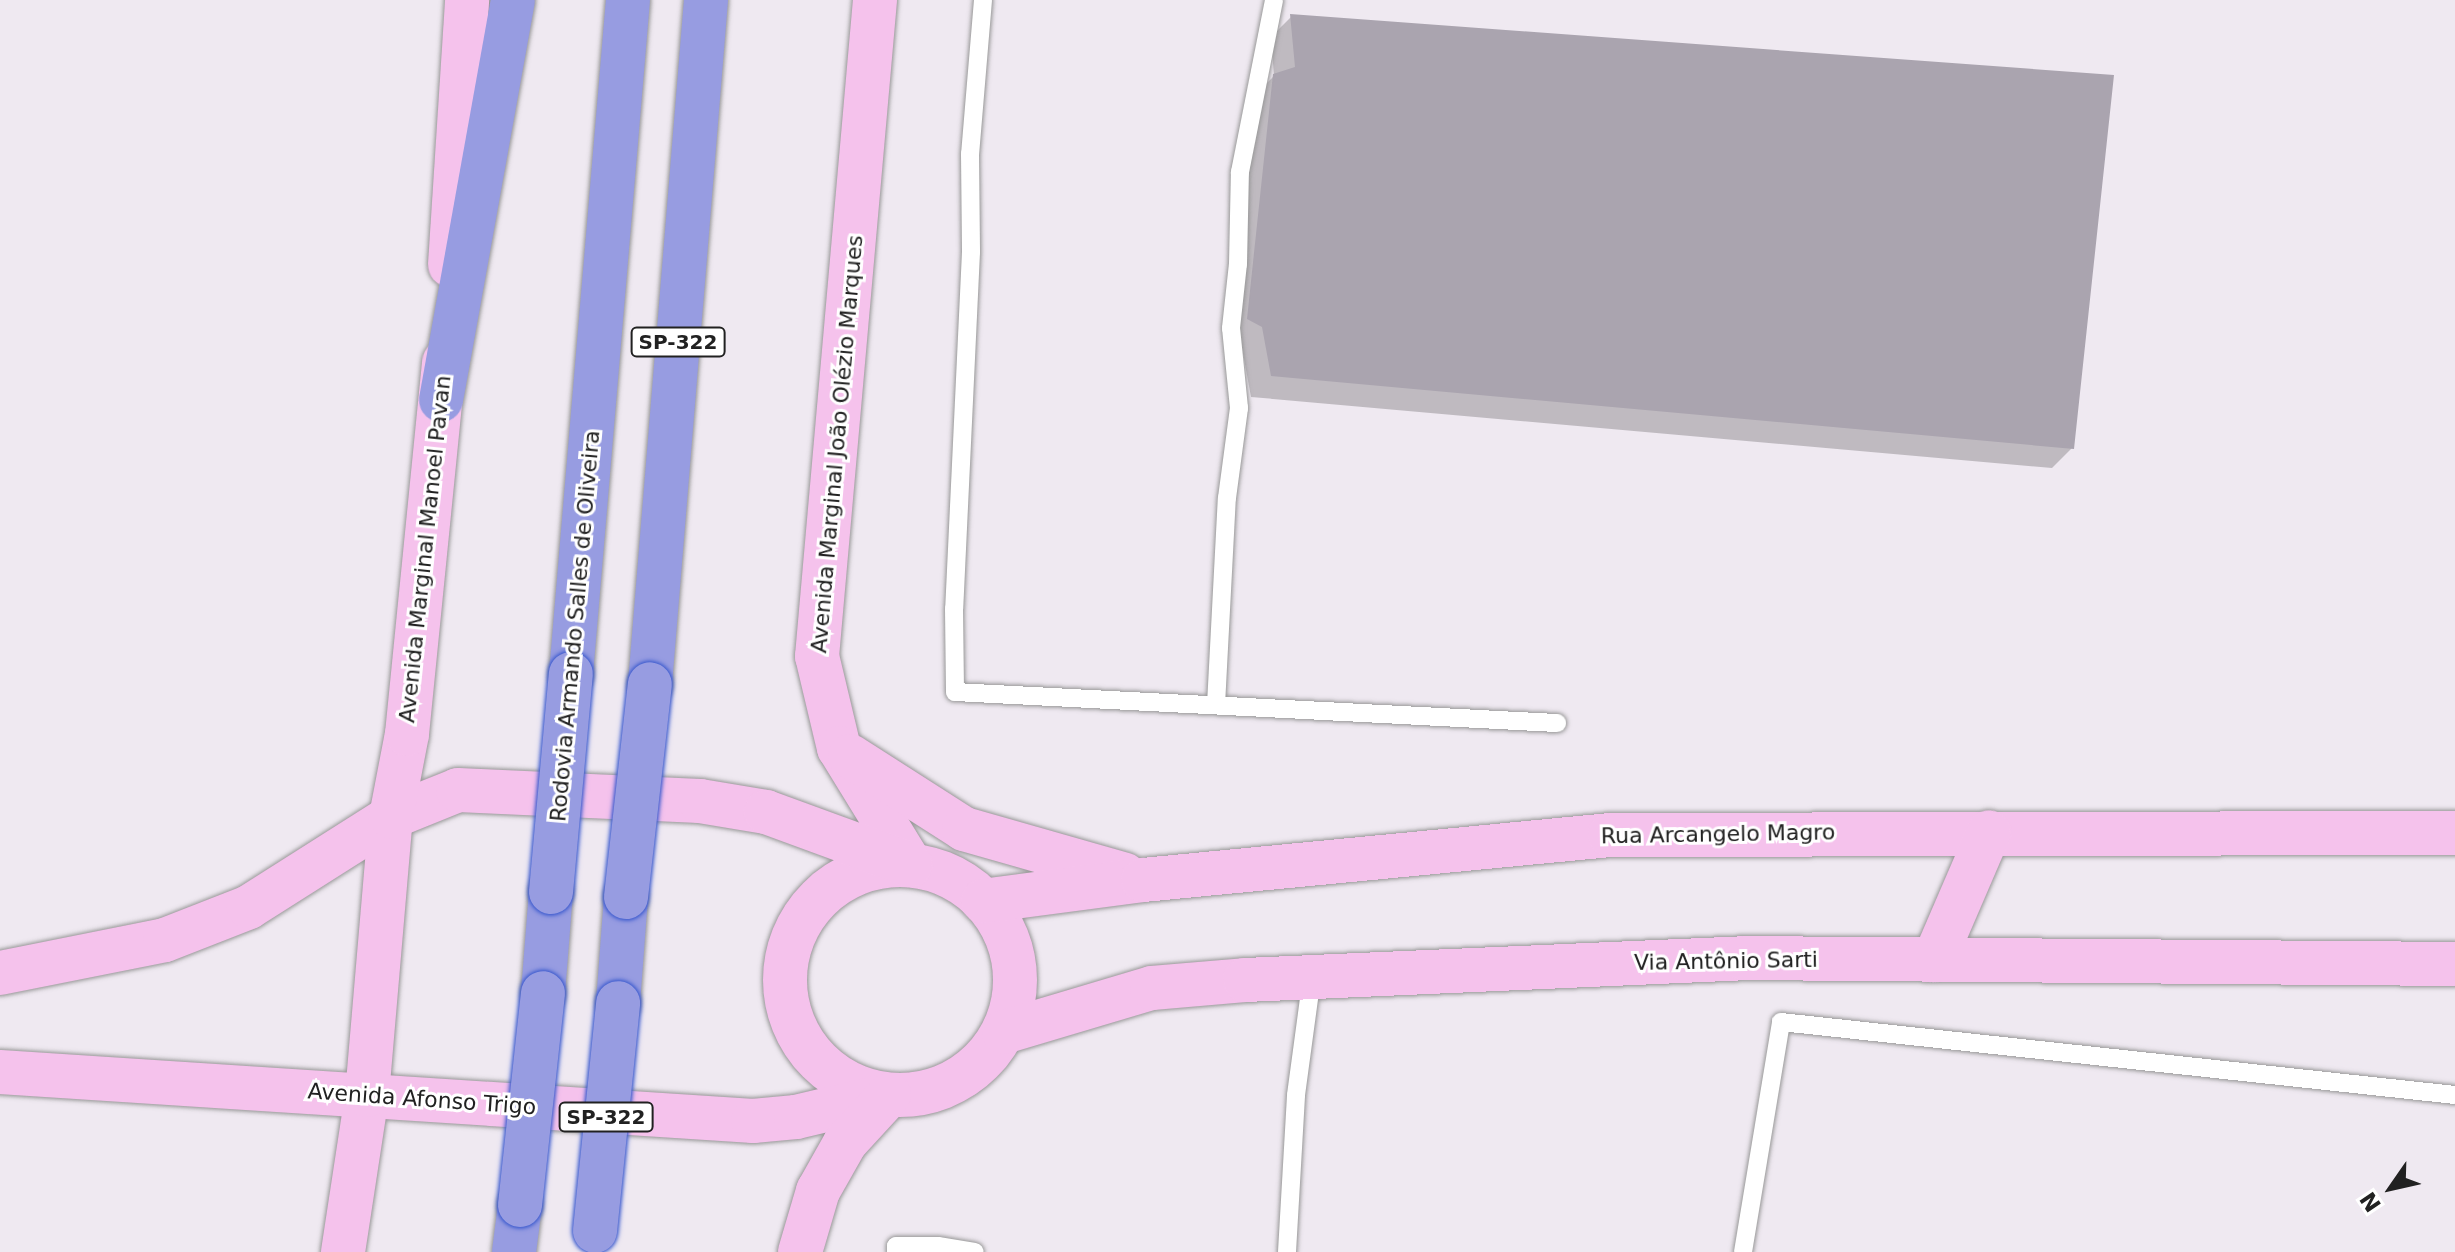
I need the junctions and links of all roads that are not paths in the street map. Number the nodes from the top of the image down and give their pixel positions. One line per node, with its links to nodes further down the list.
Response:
1 (467, 0): 8 (main road, Avenida Marginal Manoel Pavan)
2 (513, 0): 8 (highway)
3 (628, 0): 29 (highway, Rodovia Armando Salles de Oliveira / SP-322, bridge)
4 (706, 0): 27 (highway, SP-322, bridge)
5 (875, 0): 11 (main road, Avenida Marginal João Olézio Marques)
6 (983, 0): 9 (lane)
7 (1274, 0): 9 (lane)
8 (441, 400): 12 (main road, Avenida Marginal Manoel Pavan)
9 (1216, 705): 10 (lane)
10 (1557, 723)
11 (839, 748): 15 (main road, Avenida Marginal João Olézio Marques); 16 (main road)
12 (391, 817): 15 (main road); 20 (main road); 24 (main road, Avenida Marginal Manoel Pavan)
13 (1989, 832): 14 (main road, Rua Arcangelo Magro); 16 (main road, Rua Arcangelo Magro); 18 (main road)
14 (2455, 833)
15 (911, 865): 17 (main road); 25 (main road)
16 (1143, 880): 17 (main road, Rua Arcangelo Magro)
17 (983, 901): 22 (main road)
18 (1934, 960): 19 (main road, Via Antônio Sarti); 21 (main road, Via Antônio Sarti)
19 (2455, 964)
20 (0, 973)
21 (1312, 977): 22 (main road, Via Antônio Sarti); 33 (lane)
22 (1004, 1032): 25 (main road)
23 (0, 1072): 24 (main road, Avenida Afonso Trigo)
24 (367, 1095): 25 (main road, Avenida Afonso Trigo); 28 (main road, Avenida Marginal Manoel Pavan)
25 (889, 1095): 30 (main road)
26 (2455, 1095): 34 (lane)
27 (594, 1241)
28 (343, 1252)
29 (514, 1252)
30 (800, 1252)
31 (896, 1252): 32 (lane)
32 (975, 1252)
33 (1287, 1252)
34 (1743, 1252)

